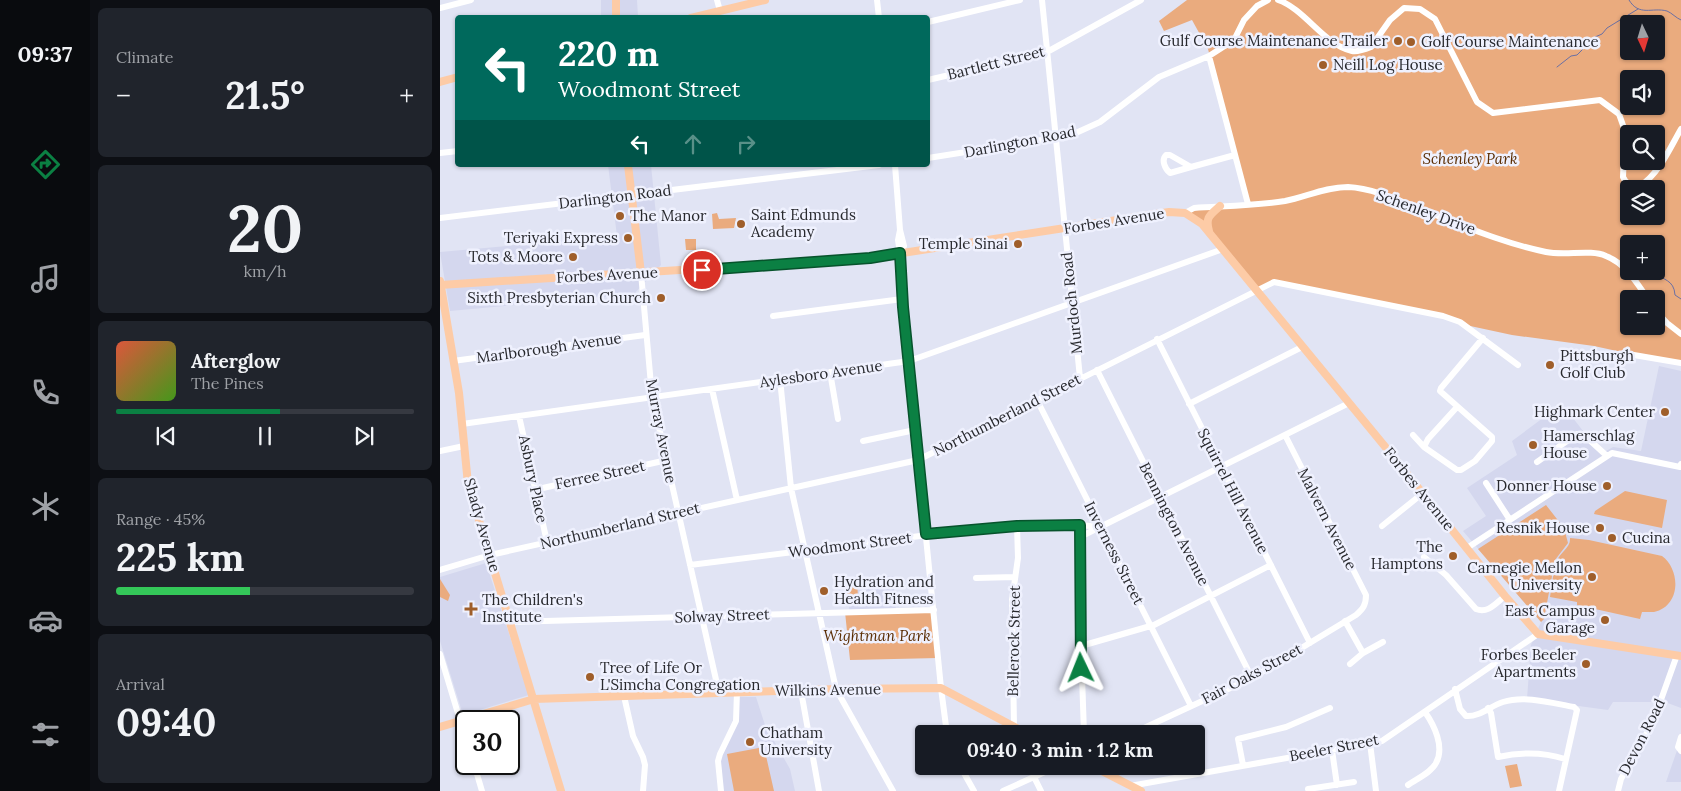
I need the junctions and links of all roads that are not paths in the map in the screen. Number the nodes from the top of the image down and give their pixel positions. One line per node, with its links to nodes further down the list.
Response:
1 (471, 0): 11 (street)
2 (616, 0): 13 (main road)
3 (717, 0): 12 (street)
4 (765, 0): 12 (main road)
5 (877, 0): 15 (street)
6 (1020, 0): 16 (street)
7 (1042, 0): 17 (street, Murdoch Road)
8 (1142, 0): 17 (street, Bartlett Street)
9 (1268, 0): 18 (street, Darlington Road)
10 (1278, 0): 22 (street)
11 (440, 8)
12 (720, 11): 14 (main road)
13 (616, 15)
14 (703, 15)
15 (879, 15)
16 (930, 22)
17 (1047, 52): 20 (street, Bartlett Street); 23 (street, Murdoch Road)
18 (1209, 56): 23 (street, Darlington Road); 26 (street)
19 (455, 78): 21 (main road)
20 (930, 80)
21 (440, 82)
22 (1681, 129)
23 (1055, 138): 27 (street, Darlington Road); 37 (street, Murdoch Road)
24 (455, 151): 25 (street)
25 (440, 153)
26 (1235, 155): 31 (street); 33 (street)
27 (930, 158)
28 (628, 167): 32 (main road, Murray Avenue)
29 (863, 167): 32 (street, Darlington Road)
30 (895, 167): 40 (street)
31 (1191, 167)
32 (632, 195): 36 (street, Darlington Road); 41 (main road, Murray Avenue)
33 (1248, 204): 34 (street, Schenley Drive); 44 (street, Schenley Drive)
34 (1220, 206): 35 (street, Schenley Drive); 38 (main road)
35 (1185, 213): 37 (main road, Forbes Avenue); 38 (main road, Forbes Avenue)
36 (440, 218)
37 (1065, 228): 40 (main road, Forbes Avenue); 46 (street, Murdoch Road)
38 (1210, 233): 39 (main road, Forbes Avenue)
39 (1223, 249): 43 (main road, Forbes Avenue); 46 (street, Aylesboro Avenue)
40 (900, 253): 41 (main road, Forbes Avenue); 45 (street)
41 (641, 273): 42 (main road, Forbes Avenue); 50 (street, Murray Avenue)
42 (440, 284): 55 (main road, Shady Avenue)
43 (1256, 289): 51 (street, Northumberland Street); 52 (street, Northumberland Street); 53 (main road, Forbes Avenue)
44 (1642, 290)
45 (902, 299): 47 (street); 56 (street)
46 (1072, 304): 56 (street, Aylesboro Avenue); 61 (street, Murdoch Road)
47 (773, 316)
48 (1665, 321): 49 (street)
49 (1681, 334)
50 (646, 335): 55 (street, Marlborough Avenue); 64 (street, Murray Avenue)
51 (1483, 338): 58 (street, Northumberland Street); 68 (street)
52 (1157, 339): 59 (street, Northumberland Street); 67 (street, Squirrel Hill Avenue)
53 (1302, 347): 66 (main road, Forbes Avenue); 67 (street)
54 (1628, 354): 57 (street)
55 (453, 361): 71 (main road, Shady Avenue)
56 (908, 361): 60 (street, Aylesboro Avenue); 72 (street)
57 (1681, 363)
58 (1518, 365)
59 (1097, 370): 61 (street, Northumberland Street); 89 (street, Bennington Avenue)
60 (830, 372): 62 (street, Aylesboro Avenue); 70 (street)
61 (1080, 378): 65 (street, Northumberland Street)
62 (780, 379): 63 (street, Aylesboro Avenue); 86 (street)
63 (712, 389): 64 (street, Aylesboro Avenue); 90 (street)
64 (652, 396): 69 (street, Aylesboro Avenue); 80 (street, Murray Avenue)
65 (1037, 400): 81 (street, Northumberland Street); 95 (street, Inverness Street)
66 (1349, 403): 73 (street); 88 (main road, Forbes Avenue)
67 (1189, 404): 84 (street, Squirrel Hill Avenue)
68 (1457, 406): 77 (street); 77 (street)
69 (519, 416): 71 (street, Aylesboro Avenue); 87 (street, Asbury Place)
70 (838, 419)
71 (462, 424): 76 (main road, Shady Avenue)
72 (915, 430): 75 (street); 81 (street)
73 (1285, 435): 84 (street); 111 (street, Malvern Avenue)
74 (1413, 435): 77 (street)
75 (863, 440)
76 (464, 446): 78 (street); 102 (main road, Shady Avenue)
77 (1424, 446)
78 (440, 451)
79 (1606, 456): 82 (street); 83 (street); 92 (street)
80 (666, 460): 87 (street, Ferree Street); 91 (street, Murray Avenue)
81 (918, 460): 86 (street, Northumberland Street); 97 (street)
82 (1537, 462)
83 (1681, 466)
84 (1221, 467): 89 (street); 105 (street, Squirrel Hill Avenue)
85 (1486, 484): 92 (street)
86 (791, 488): 90 (street, Northumberland Street); 101 (street)
87 (534, 490): 99 (street, Asbury Place)
88 (1423, 493): 96 (street); 100 (main road, Forbes Avenue)
89 (1161, 498): 95 (street); 110 (street, Bennington Avenue)
90 (737, 500): 91 (street, Northumberland Street)
91 (678, 512): 99 (street, Northumberland Street); 104 (street, Murray Avenue)
92 (1510, 520): 100 (street)
93 (1080, 525): 94 (street, Woodmont Street); 95 (street, Woodmont Street); 98 (street)
94 (1017, 526): 97 (street, Woodmont Street); 108 (street, Bellerock Street)
95 (1100, 526): 98 (street); 117 (street, Inverness Street)
96 (1382, 526)
97 (926, 534): 101 (street, Woodmont Street); 112 (street)
98 (1080, 537): 121 (street)
99 (547, 542): 102 (street, Northumberland Street)
100 (1467, 548): 109 (main road, Forbes Avenue)
101 (805, 551): 104 (street, Woodmont Street); 113 (street)
102 (490, 555): 106 (street, Northumberland Street); 116 (main road, Shady Avenue)
103 (1424, 557): 109 (street)
104 (690, 564): 114 (street, Murray Avenue)
105 (1271, 565): 110 (street); 120 (street, Squirrel Hill Avenue)
106 (440, 570)
107 (976, 578): 108 (street)
108 (1015, 578): 144 (street, Bellerock Street)
109 (1505, 596): 118 (main road, Forbes Avenue)
110 (1211, 597): 117 (street); 126 (street, Bennington Avenue)
111 (1366, 603): 115 (street, Fair Oaks Street)
112 (934, 610): 113 (street, Solway Street); 127 (street)
113 (819, 613): 114 (street, Solway Street); 128 (street)
114 (702, 617): 116 (street, Solway Street); 132 (street, Murray Avenue)
115 (1345, 621): 120 (street, Fair Oaks Street); 122 (street)
116 (510, 622): 134 (main road, Shady Avenue)
117 (1150, 626): 121 (street); 135 (street, Inverness Street)
118 (1538, 634): 124 (main road); 129 (street, Beeler Street)
119 (1383, 642): 122 (street)
120 (1310, 643): 126 (street, Fair Oaks Street)
121 (1081, 646): 145 (street)
122 (1363, 653): 125 (street)
123 (440, 654): 138 (street)
124 (1679, 655): 176 (street, Devon Road)
125 (1350, 664)
126 (1252, 678): 135 (street, Fair Oaks Street)
127 (941, 688): 128 (main road, Wilkins Avenue); 142 (street); 143 (main road, Wilkins Avenue)
128 (836, 689): 130 (main road, Wilkins Avenue); 169 (street)
129 (1455, 689): 137 (street); 140 (street, Beeler Street)
130 (800, 690): 131 (main road, Wilkins Avenue); 168 (street)
131 (738, 692): 132 (main road, Wilkins Avenue); 167 (street)
132 (718, 693): 133 (main road, Wilkins Avenue)
133 (624, 696): 134 (main road, Wilkins Avenue); 166 (street)
134 (534, 699): 139 (main road, Wilkins Avenue); 165 (main road, Shady Avenue)
135 (1191, 706): 146 (street, Fair Oaks Street)
136 (1330, 708): 153 (street)
137 (1488, 708): 152 (street); 152 (street)
138 (457, 710)
139 (497, 710)
140 (1425, 712): 149 (street, Beeler Street); 161 (street)
141 (455, 722): 147 (main road, Wilkins Avenue)
142 (946, 725)
143 (1012, 725)
144 (1014, 725)
145 (1084, 725)
146 (1150, 725)
147 (440, 727)
148 (1681, 737): 151 (street)
149 (1370, 743): 150 (street, Beeler Street); 174 (street)
150 (1332, 750): 153 (street, Beeler Street); 160 (street)
151 (1681, 751)
152 (1565, 760): 175 (street)
153 (1242, 765): 162 (street, Beeler Street)
154 (477, 775): 164 (street)
155 (965, 775): 170 (street)
156 (1038, 775): 158 (street)
157 (1109, 775): 162 (main road)
158 (1034, 777): 171 (street); 172 (street)
159 (1354, 782): 160 (street)
160 (1337, 785): 163 (street)
161 (1408, 785)
162 (1130, 786): 173 (main road)
163 (1308, 789)
164 (482, 791)
165 (561, 791)
166 (643, 791)
167 (721, 791)
168 (820, 791)
169 (893, 791)
170 (974, 791)
171 (1003, 791)
172 (1041, 791)
173 (1141, 791)
174 (1376, 791)
175 (1559, 791)
176 (1618, 791)

